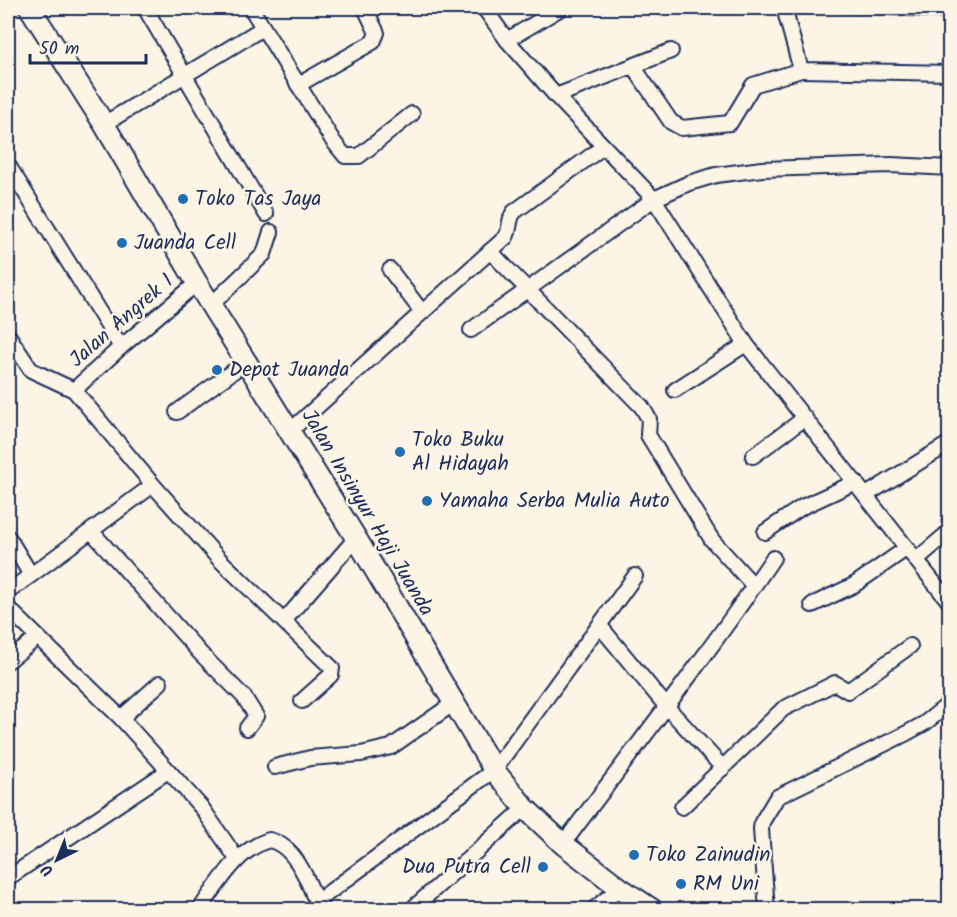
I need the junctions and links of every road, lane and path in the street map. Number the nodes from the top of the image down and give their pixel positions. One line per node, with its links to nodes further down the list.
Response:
1 (30, 8): 18 (street, Jalan Insinyur Haji Juanda)
2 (146, 8): 14 (street)
3 (250, 8): 8 (street)
4 (365, 8): 15 (street)
5 (484, 8): 9 (street)
6 (561, 8): 9 (street)
7 (784, 8): 12 (street)
8 (263, 28): 14 (street); 15 (street)
9 (507, 40): 16 (street)
10 (671, 51): 11 (street)
11 (633, 66): 12 (street); 16 (street)
12 (801, 70): 13 (street)
13 (950, 73)
14 (186, 75): 18 (street); 23 (street)
15 (298, 85): 17 (street)
16 (555, 96): 19 (street)
17 (412, 114)
18 (104, 124): 27 (street, Jalan Insinyur Haji Juanda)
19 (603, 147): 22 (street); 25 (street)
20 (8, 165): 34 (street)
21 (950, 168): 22 (street)
22 (654, 199): 28 (street); 33 (street)
23 (266, 214)
24 (271, 232): 29 (street)
25 (490, 252): 28 (street); 30 (street)
26 (390, 270): 30 (street)
27 (197, 283): 29 (street, Jalan Insinyur Haji Juanda); 34 (street, Jalan Angrek 1)
28 (526, 290): 31 (street); 56 (street)
29 (211, 305): 35 (street, Jalan Insinyur Haji Juanda)
30 (422, 312): 40 (street)
31 (471, 330)
32 (8, 335): 36 (street)
33 (746, 344): 37 (street); 39 (street)
34 (121, 346): 36 (street, Jalan Angrek 1)
35 (246, 362): 38 (street); 40 (street, Jalan Insinyur Haji Juanda)
36 (75, 390): 44 (street)
37 (675, 390)
38 (177, 412)
39 (805, 418): 42 (street); 43 (street)
40 (290, 431): 50 (street, Jalan Insinyur Haji Juanda)
41 (950, 443): 45 (street)
42 (753, 456)
43 (856, 482): 45 (street); 48 (street)
44 (153, 485): 47 (street); 61 (street)
45 (866, 495): 51 (street)
46 (950, 531): 53 (street)
47 (92, 532): 54 (street); 72 (street)
48 (765, 532)
49 (8, 537): 54 (street)
50 (356, 538): 61 (street); 68 (street, Jalan Insinyur Haji Juanda)
51 (907, 548): 53 (street); 59 (street)
52 (773, 558): 56 (street)
53 (916, 560): 58 (street)
54 (31, 575): 57 (street)
55 (635, 576): 62 (street)
56 (754, 586): 70 (street)
57 (8, 592)
58 (949, 602)
59 (812, 605)
60 (8, 608): 63 (street)
61 (284, 621): 67 (street)
62 (600, 626): 70 (street); 75 (street)
63 (38, 638): 65 (street); 71 (street)
64 (910, 646): 74 (street)
65 (8, 661)
66 (160, 683): 71 (street)
67 (302, 700)
68 (454, 703): 73 (street); 75 (street, Jalan Insinyur Haji Juanda)
69 (950, 703): 88 (street)
70 (666, 706): 74 (street); 79 (street)
71 (121, 718): 76 (street)
72 (247, 728)
73 (275, 767)
74 (723, 768): 77 (street)
75 (494, 770): 78 (street, Jalan Insinyur Haji Juanda); 83 (street)
76 (168, 771): 80 (street); 81 (street)
77 (682, 807)
78 (525, 808): 79 (street, Jalan Insinyur Haji Juanda); 85 (street)
79 (563, 844): 82 (street, Jalan Insinyur Haji Juanda)
80 (237, 859): 83 (street); 84 (street)
81 (8, 878)
82 (620, 888): 86 (street); 87 (street, Jalan Insinyur Haji Juanda)
83 (317, 906)
84 (199, 909)
85 (411, 909)
86 (593, 909)
87 (653, 909)
88 (767, 909)

